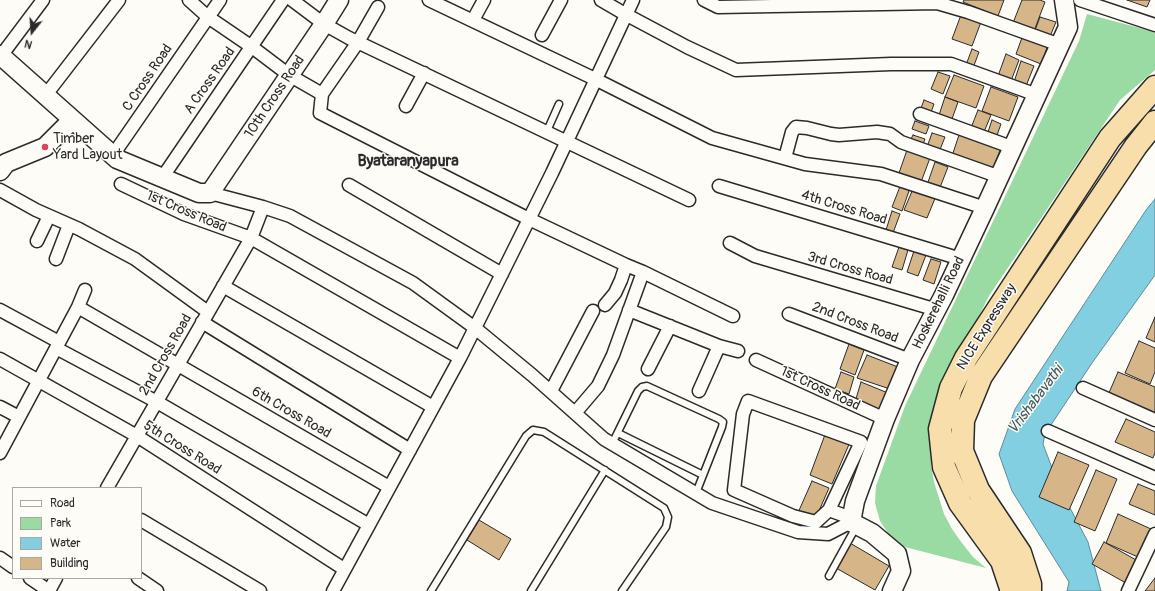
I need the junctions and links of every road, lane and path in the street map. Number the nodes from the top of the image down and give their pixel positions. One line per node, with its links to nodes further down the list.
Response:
1 (43, 0): 26 (street)
2 (119, 0): 33 (street)
3 (189, 0): 18 (street)
4 (220, 0): 18 (street, C Cross Road)
5 (283, 0): 25 (street, A Cross Road)
6 (292, 0): 20 (street)
7 (339, 0): 20 (street, 10th Cross Road)
8 (429, 0): 19 (street)
9 (484, 0): 19 (street)
10 (561, 0): 22 (street)
11 (602, 0): 17 (street)
12 (632, 0): 17 (street)
13 (704, 0): 24 (street)
14 (1064, 0): 24 (street, Hoskerehalli Road)
15 (1080, 0): 21 (street)
16 (378, 7): 23 (street)
17 (625, 14): 29 (street); 32 (street)
18 (208, 17): 25 (street); 42 (street, C Cross Road)
19 (473, 20): 29 (street)
20 (324, 24): 23 (street); 28 (street, 10th Cross Road)
21 (1155, 25)
22 (542, 35)
23 (358, 42): 27 (street); 31 (street)
24 (1060, 45): 32 (street, Hoskerehalli Road)
25 (252, 47): 28 (street); 46 (street, A Cross Road)
26 (0, 55): 33 (street, 1st Cross Road)
27 (424, 73): 35 (street); 39 (street)
28 (289, 75): 31 (street); 51 (street, 10th Cross Road)
29 (595, 79): 40 (street); 43 (street)
30 (1155, 87): 132 (highway, NICE Expressway)
31 (322, 94): 56 (street)
32 (1037, 95): 41 (street, Hoskerehalli Road)
33 (45, 96): 37 (street, 1st Cross Road)
34 (559, 104): 39 (lane)
35 (406, 106)
36 (920, 114): 41 (street)
37 (72, 120): 42 (street, 1st Cross Road); 44 (street)
38 (1155, 122): 133 (highway, NICE Expressway)
39 (547, 131): 40 (street)
40 (567, 141): 52 (street); 56 (street)
41 (1014, 148): 45 (street, Hoskerehalli Road)
42 (113, 155): 46 (street, 1st Cross Road)
43 (785, 158): 45 (street); 54 (street)
44 (2, 164)
45 (1000, 176): 54 (street, Hoskerehalli Road)
46 (162, 178): 51 (street, 1st Cross Road)
47 (121, 184): 58 (street, 1st Cross Road)
48 (349, 185): 65 (street)
49 (719, 186): 62 (street, 4th Cross Road)
50 (0, 190): 55 (street)
51 (210, 193): 53 (street)
52 (689, 200)
53 (263, 207): 58 (street, 2nd Cross Road); 78 (street)
54 (985, 208): 62 (street, Hoskerehalli Road)
55 (49, 216): 57 (street); 59 (street)
56 (529, 219): 63 (street); 65 (street)
57 (69, 225): 61 (street); 76 (street)
58 (251, 238): 66 (street, 2nd Cross Road); 82 (street, 1st Cross Road)
59 (38, 241)
60 (730, 243): 72 (street, 3rd Cross Road)
61 (56, 259)
62 (961, 259): 72 (street, Hoskerehalli Road)
63 (626, 265): 64 (street); 68 (street)
64 (643, 272): 71 (street); 75 (street)
65 (502, 274): 78 (street)
66 (223, 286): 76 (street, 2nd Cross Road); 94 (street)
67 (85, 290): 69 (street)
68 (605, 305)
69 (78, 308): 79 (street); 86 (street, 6th Cross Road)
70 (0, 310): 79 (street)
71 (629, 310): 77 (street); 95 (street)
72 (936, 310): 85 (street, Hoskerehalli Road)
73 (592, 311): 90 (street)
74 (789, 314): 85 (street, 2nd Cross Road)
75 (733, 316)
76 (205, 317): 86 (street, 2nd Cross Road); 103 (street)
77 (670, 326): 80 (street); 87 (street)
78 (475, 328): 82 (street); 90 (street)
79 (58, 345): 88 (street); 92 (street)
80 (719, 346): 81 (street); 91 (street)
81 (738, 351)
82 (460, 358): 94 (street)
83 (0, 359): 88 (street, 5th Cross Road)
84 (756, 360): 97 (street, 1st Cross Road)
85 (910, 360): 97 (street, Hoskerehalli Road)
86 (178, 365): 92 (street, 2nd Cross Road); 109 (street, 6th Cross Road)
87 (648, 369)
88 (39, 380): 96 (street); 101 (street, 5th Cross Road)
89 (1083, 388): 98 (street)
90 (551, 391): 95 (street)
91 (699, 392)
92 (157, 402): 101 (street, 2nd Cross Road); 114 (street)
93 (0, 407): 96 (street)
94 (433, 407): 103 (street)
95 (575, 413): 102 (street)
96 (19, 417): 104 (street)
97 (885, 419): 113 (street, Hoskerehalli Road)
98 (1155, 420)
99 (1048, 431): 107 (street)
100 (618, 433): 102 (lane); 106 (lane); 106 (lane)
101 (137, 436): 108 (street, 2nd Cross Road); 119 (street, 5th Cross Road)
102 (612, 444): 110 (street)
103 (410, 450): 109 (street)
104 (0, 453)
105 (605, 470): 128 (lane); 129 (lane); 130 (lane)
106 (703, 475): 110 (lane)
107 (1155, 478)
108 (108, 487)
109 (389, 487): 114 (street)
110 (696, 493): 113 (street)
111 (829, 510): 111 (street); 113 (street)
112 (142, 521): 126 (street)
113 (853, 522): 120 (lane); 131 (street)
114 (369, 525): 119 (street)
115 (1155, 534): 116 (street)
116 (1152, 550): 134 (street)
117 (0, 558): 118 (street)
118 (12, 566)
119 (344, 569): 127 (street)
120 (829, 576)
121 (31, 579): 124 (street)
122 (55, 579): 124 (street)
123 (139, 579): 125 (street)
124 (49, 591)
125 (157, 591)
126 (260, 591)
127 (333, 591)
128 (431, 591)
129 (531, 591)
130 (622, 591)
131 (892, 591)
132 (1011, 591)
133 (1030, 591)
134 (1128, 591)

